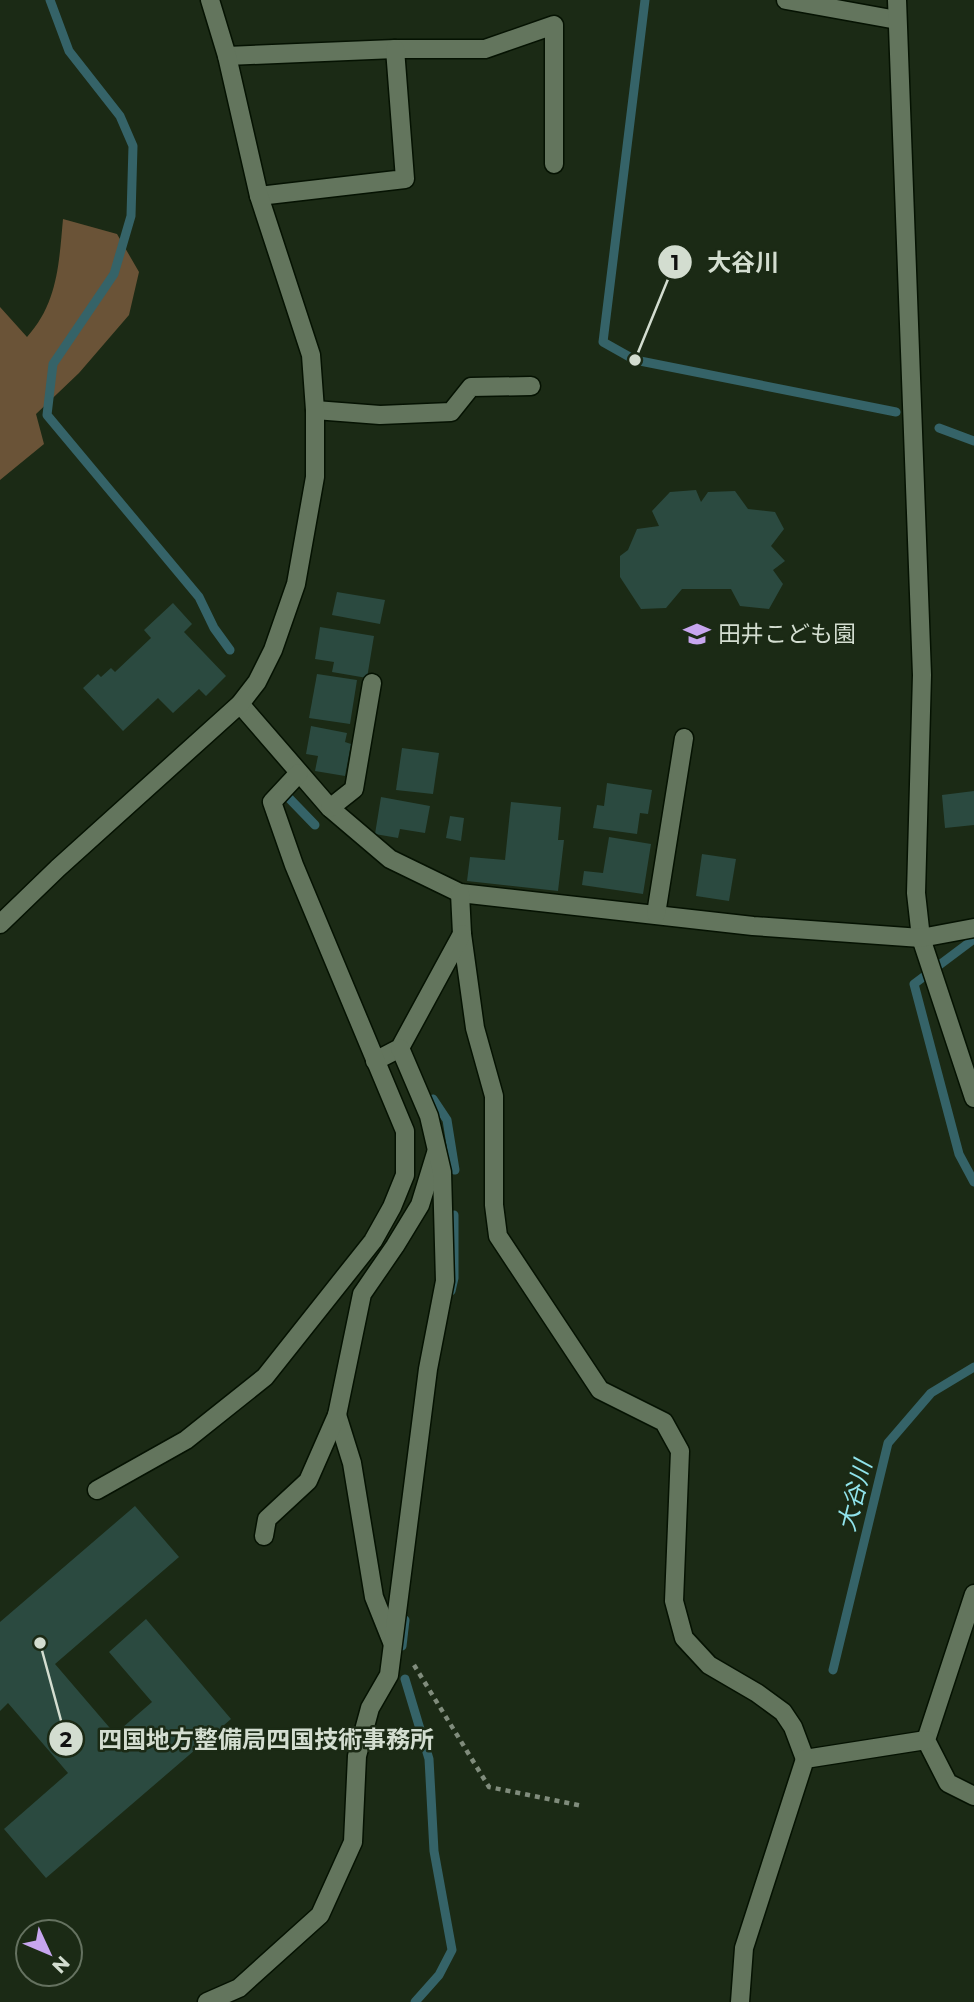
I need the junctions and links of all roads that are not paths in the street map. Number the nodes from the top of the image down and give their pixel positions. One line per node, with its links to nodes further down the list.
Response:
1 (210, 0): 6 (street)
2 (786, 0): 4 (street)
3 (897, 0): 4 (street)
4 (897, 20): 21 (street)
5 (396, 49): 6 (street); 7 (street); 8 (street)
6 (227, 56): 8 (street)
7 (554, 164)
8 (259, 196): 10 (street)
9 (531, 386): 10 (street)
10 (315, 410): 12 (street)
11 (372, 683): 15 (street)
12 (240, 704): 14 (street); 18 (street)
13 (684, 738): 17 (street)
14 (299, 773): 15 (street); 23 (street)
15 (330, 808): 16 (street)
16 (460, 893): 17 (street); 20 (street)
17 (656, 914): 21 (street)
18 (0, 924)
19 (967, 929): 21 (street)
20 (462, 934): 22 (street); 32 (street)
21 (921, 938): 24 (street)
22 (400, 1048): 23 (street); 25 (street)
23 (375, 1061): 27 (street)
24 (974, 1098)
25 (437, 1150): 26 (street); 30 (street)
26 (337, 1415): 28 (street); 30 (street)
27 (97, 1490)
28 (264, 1536)
29 (974, 1594): 31 (street)
30 (393, 1646): 34 (street)
31 (926, 1740): 32 (street); 33 (street)
32 (805, 1759): 35 (street)
33 (974, 1796)
34 (207, 2002)
35 (740, 2002)

